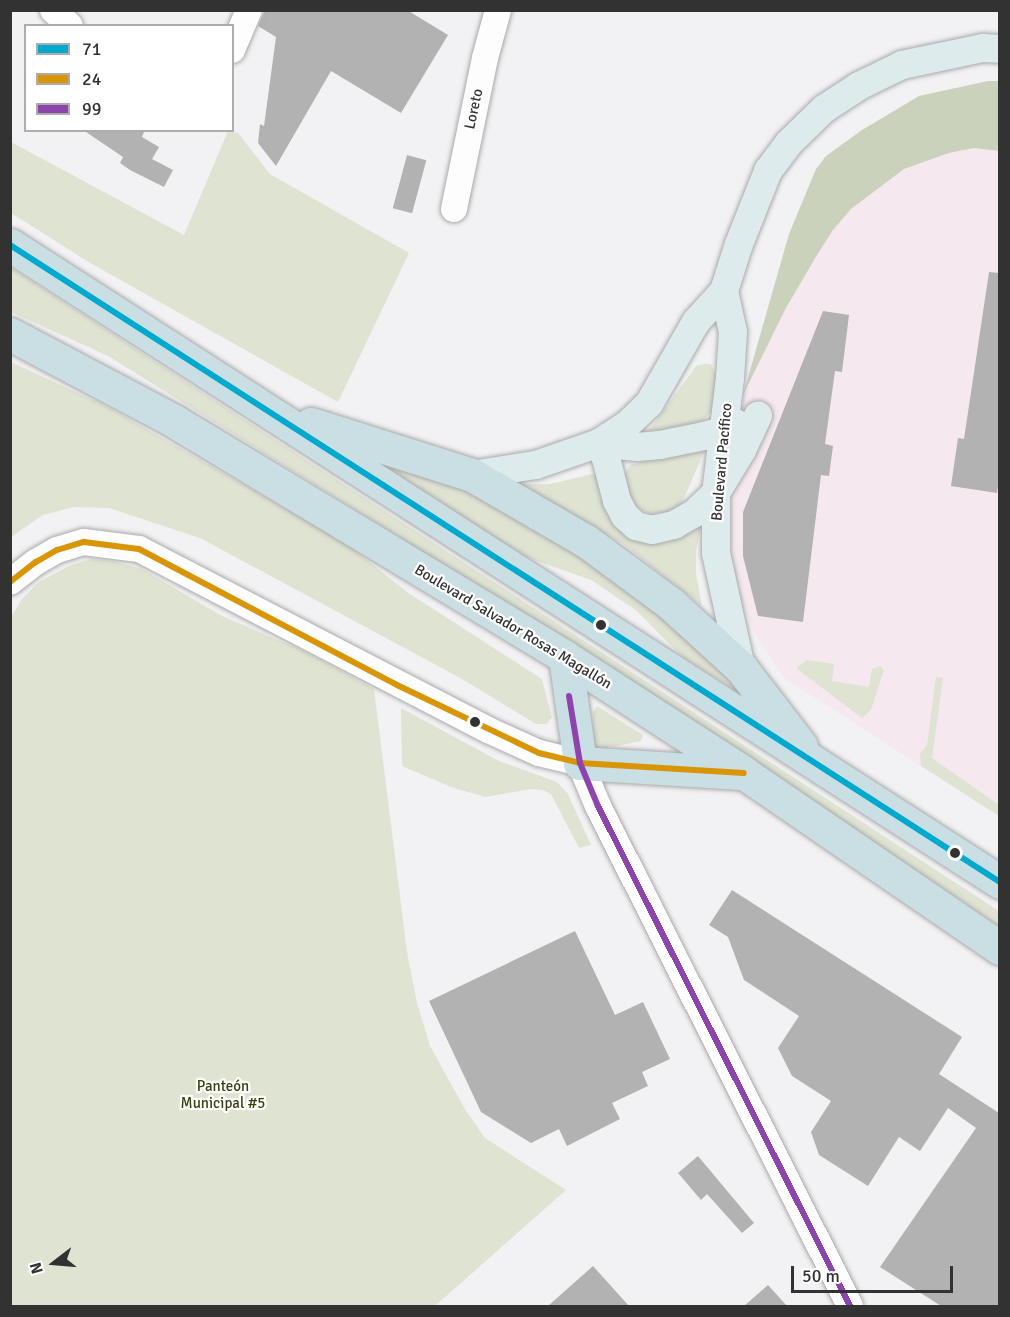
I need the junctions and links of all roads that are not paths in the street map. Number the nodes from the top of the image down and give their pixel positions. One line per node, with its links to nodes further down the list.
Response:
1 (53, 10): 4 (street)
2 (249, 10): 5 (street)
3 (498, 10): 7 (street, Loreto)
4 (68, 24)
5 (234, 45)
6 (999, 49): 9 (main road)
7 (454, 209)
8 (10, 245): 11 (highway)
9 (724, 291): 12 (main road, Boulevard Pacífico); 13 (main road)
10 (10, 334): 17 (highway, Boulevard Salvador Rosas Magallón)
11 (272, 412): 14 (highway); 20 (highway)
12 (723, 431): 13 (main road); 15 (main road, Boulevard Pacífico); 15 (main road)
13 (598, 443): 14 (main road); 15 (main road)
14 (472, 475): 18 (highway)
15 (716, 494): 18 (main road, Boulevard Pacífico)
16 (10, 582): 19 (street)
17 (565, 657): 19 (highway); 21 (highway, Boulevard Salvador Rosas Magallón)
18 (741, 668): 20 (highway)
19 (580, 763): 21 (highway); 24 (street)
20 (815, 763): 22 (highway)
21 (744, 773): 23 (highway, Boulevard Salvador Rosas Magallón)
22 (999, 882)
23 (999, 948)
24 (850, 1306)

